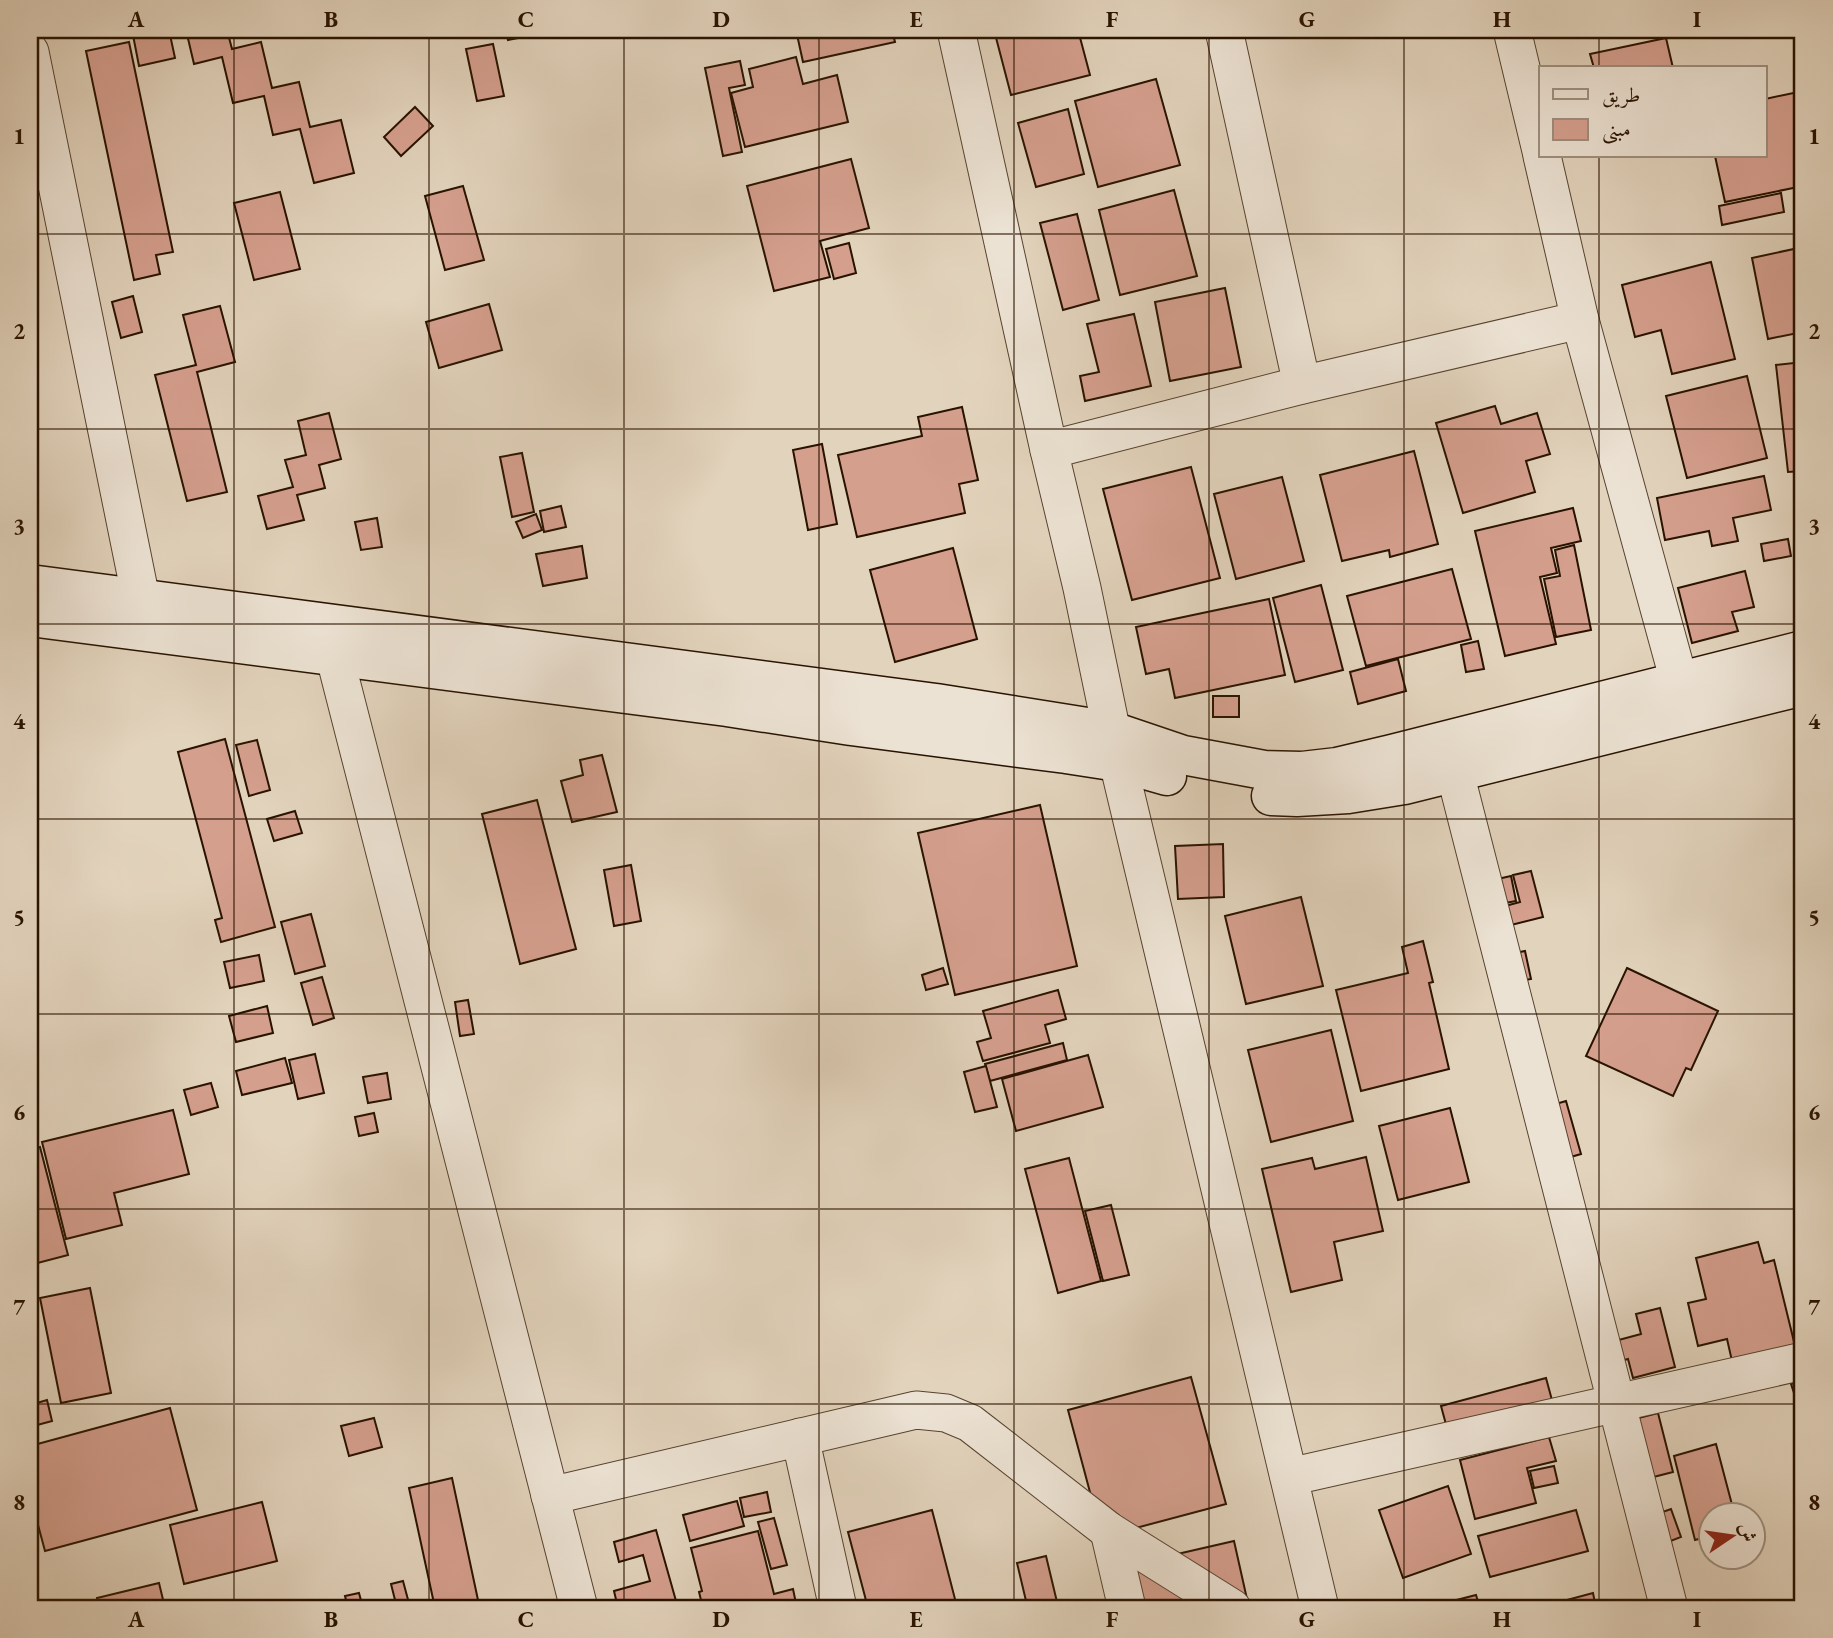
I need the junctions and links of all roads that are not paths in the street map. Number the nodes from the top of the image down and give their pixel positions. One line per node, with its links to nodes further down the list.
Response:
1 (956, 30): 9 (street)
2 (1224, 30): 8 (street)
3 (1512, 30): 5 (street)
4 (30, 52): 11 (street)
5 (1539, 145)
6 (1542, 158): 7 (street)
7 (1580, 320): 8 (street); 15 (street)
8 (1302, 386): 9 (street)
9 (1049, 450): 17 (street)
10 (30, 584): 11 (street)
11 (141, 599): 13 (street)
12 (30, 617): 13 (street)
13 (334, 641): 17 (street); 23 (street)
14 (1803, 650): 15 (street)
15 (1679, 681): 17 (street)
16 (1803, 685): 18 (street)
17 (1115, 746): 18 (street); 22 (street)
18 (1455, 773): 20 (street)
19 (1803, 1361): 20 (street)
20 (1617, 1403): 22 (street); 30 (street)
21 (800, 1437): 23 (street); 24 (street); 26 (street)
22 (1289, 1477): 29 (street)
23 (551, 1496): 25 (street)
24 (1109, 1531): 27 (street); 28 (street)
25 (579, 1608)
26 (838, 1608)
27 (1127, 1608)
28 (1232, 1608)
29 (1320, 1608)
30 (1669, 1608)

